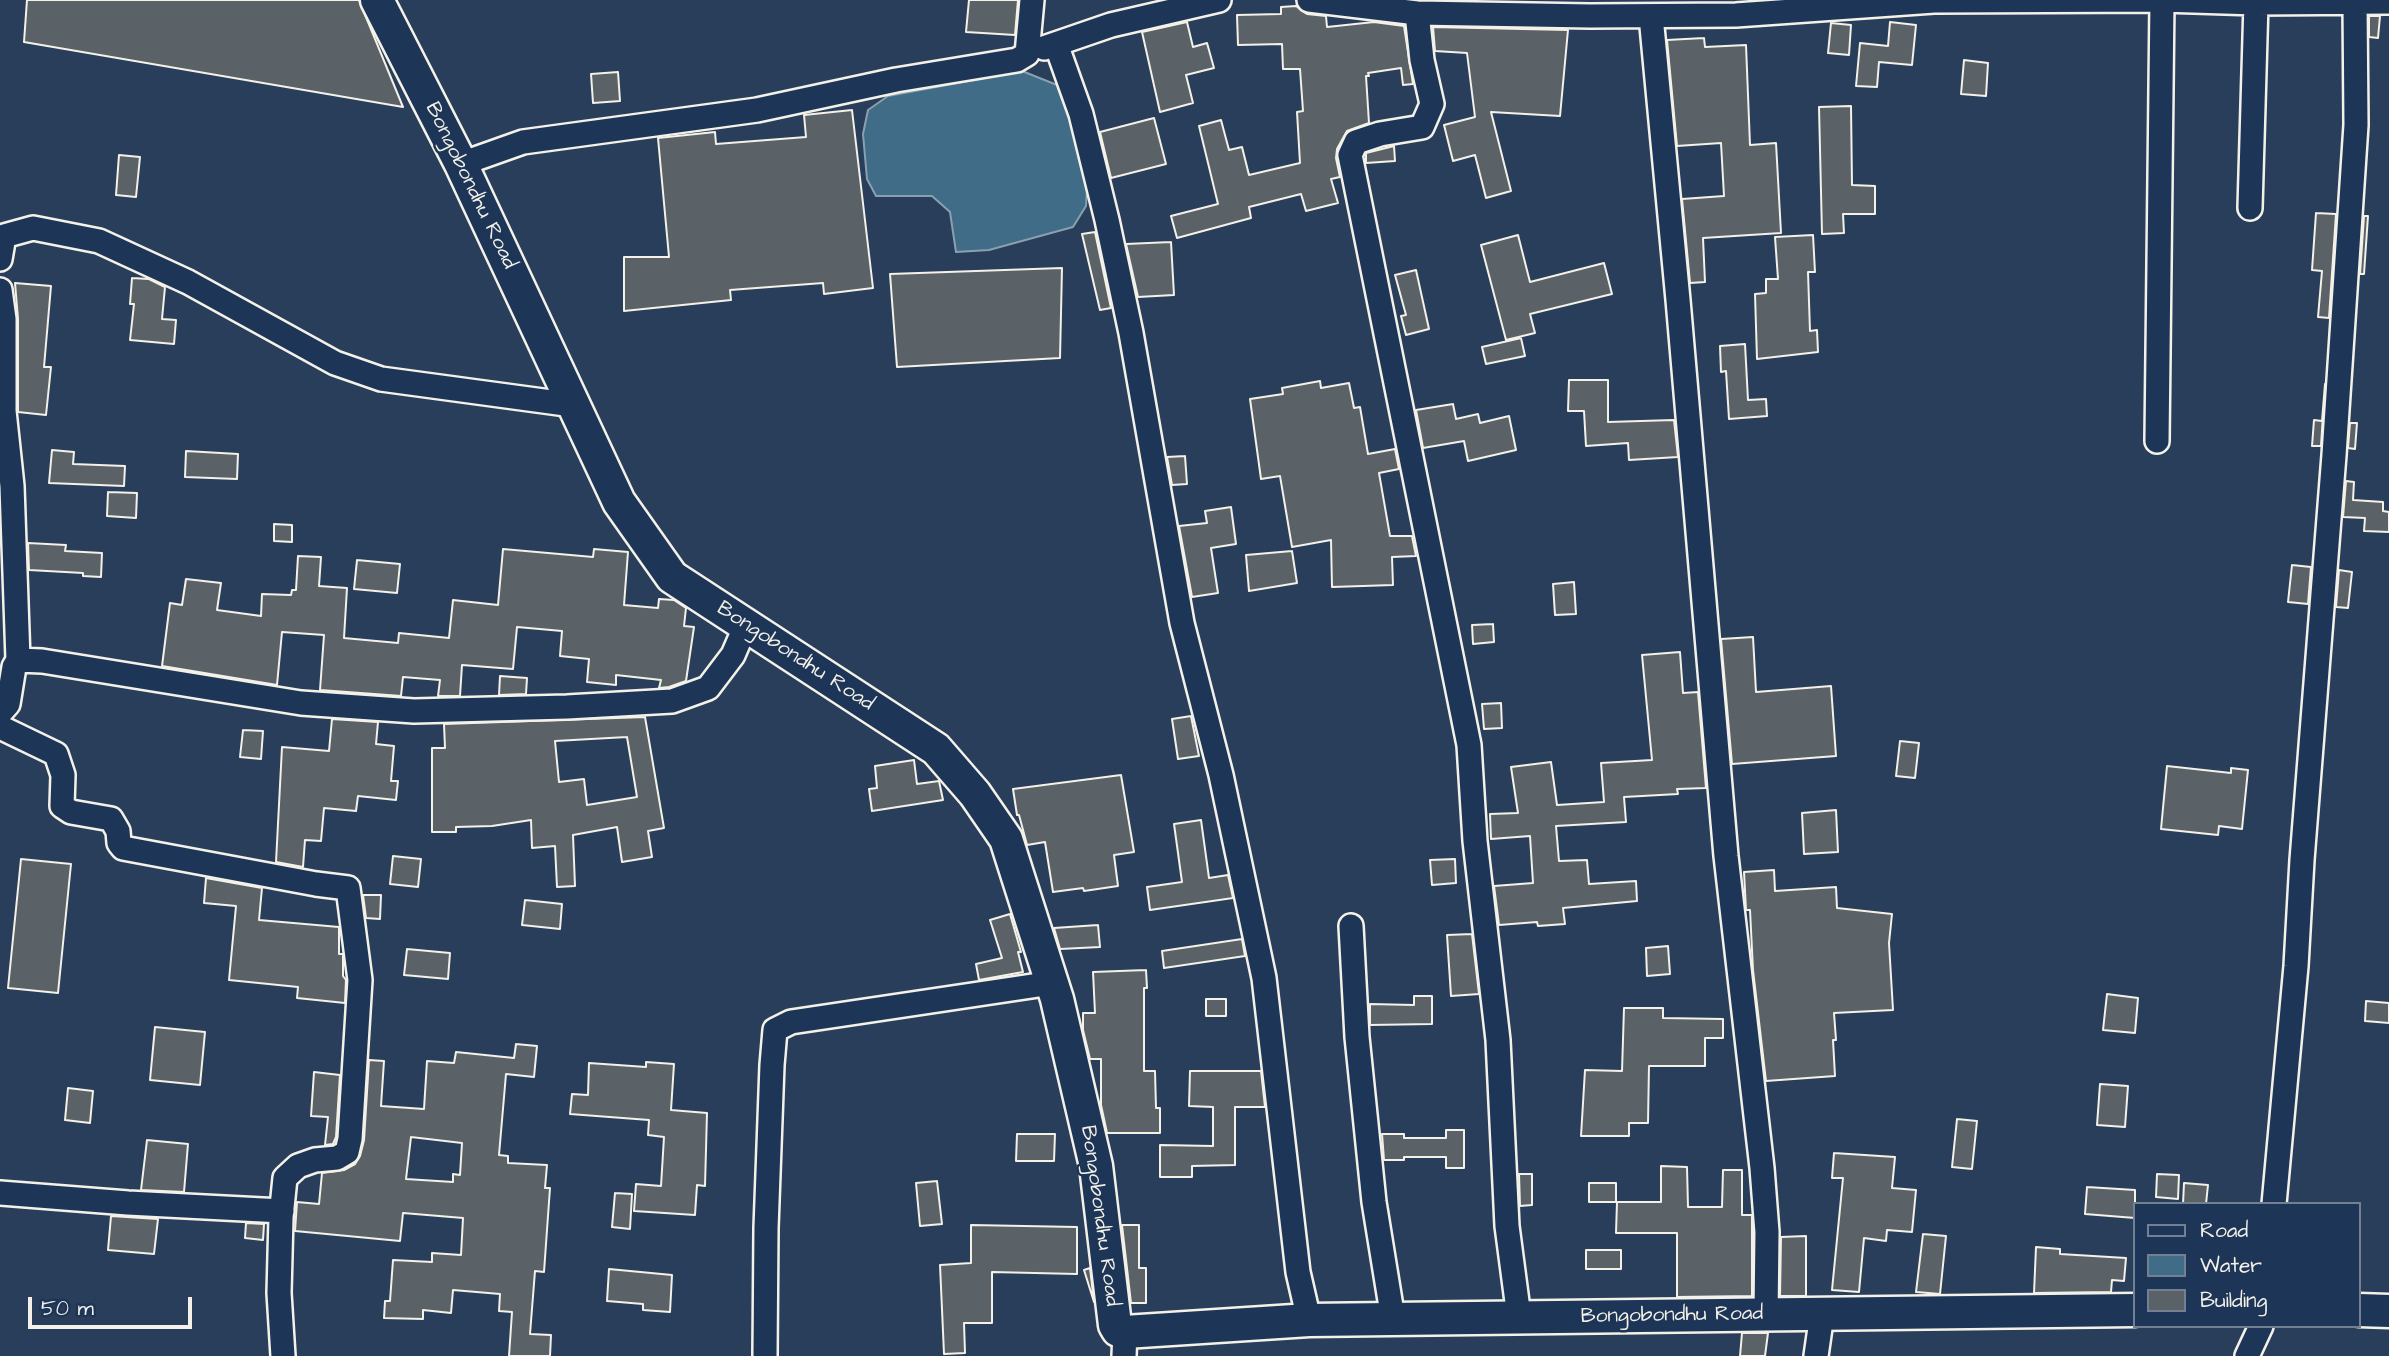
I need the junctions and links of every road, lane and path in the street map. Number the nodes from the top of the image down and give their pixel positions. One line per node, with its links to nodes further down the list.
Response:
1 (377, 0): 13 (street, Bongobondhu Road)
2 (1032, 0): 12 (street)
3 (1219, 0): 11 (street)
4 (1308, 0): 9 (street)
5 (2162, 0): 7 (street); 10 (street); 18 (street)
6 (2389, 2): 8 (street)
7 (2256, 3): 8 (street); 14 (street)
8 (2355, 3): 26 (street)
9 (1417, 13): 10 (street); 33 (street)
10 (1651, 16): 32 (street)
11 (1056, 44): 12 (street); 35 (street)
12 (1027, 54): 13 (street)
13 (461, 164): 17 (street, Bongobondhu Road)
14 (2250, 208)
15 (0, 259): 17 (street)
16 (0, 290): 20 (street)
17 (573, 404): 19 (street, Bongobondhu Road)
18 (2157, 441)
19 (746, 625): 20 (street); 24 (street, Bongobondhu Road)
20 (18, 660): 21 (street)
21 (0, 713)
22 (0, 727): 27 (street)
23 (1351, 926): 34 (street)
24 (1052, 982): 37 (street, Bongobondhu Road); 39 (street)
25 (0, 1193): 27 (street)
26 (2274, 1202)
27 (282, 1211): 38 (street)
28 (2134, 1310): 31 (street, Bongobondhu Road)
29 (2361, 1310): 30 (street)
30 (2389, 1311)
31 (1822, 1314): 32 (street, Bongobondhu Road); 40 (street)
32 (1766, 1316): 33 (street, Bongobondhu Road)
33 (1519, 1317): 34 (street, Bongobondhu Road)
34 (1393, 1319): 35 (street, Bongobondhu Road)
35 (1309, 1320): 37 (street, Bongobondhu Road)
36 (2261, 1328): 41 (street)
37 (1125, 1344)
38 (283, 1356)
39 (765, 1356)
40 (1816, 1356)
41 (2246, 1356)

